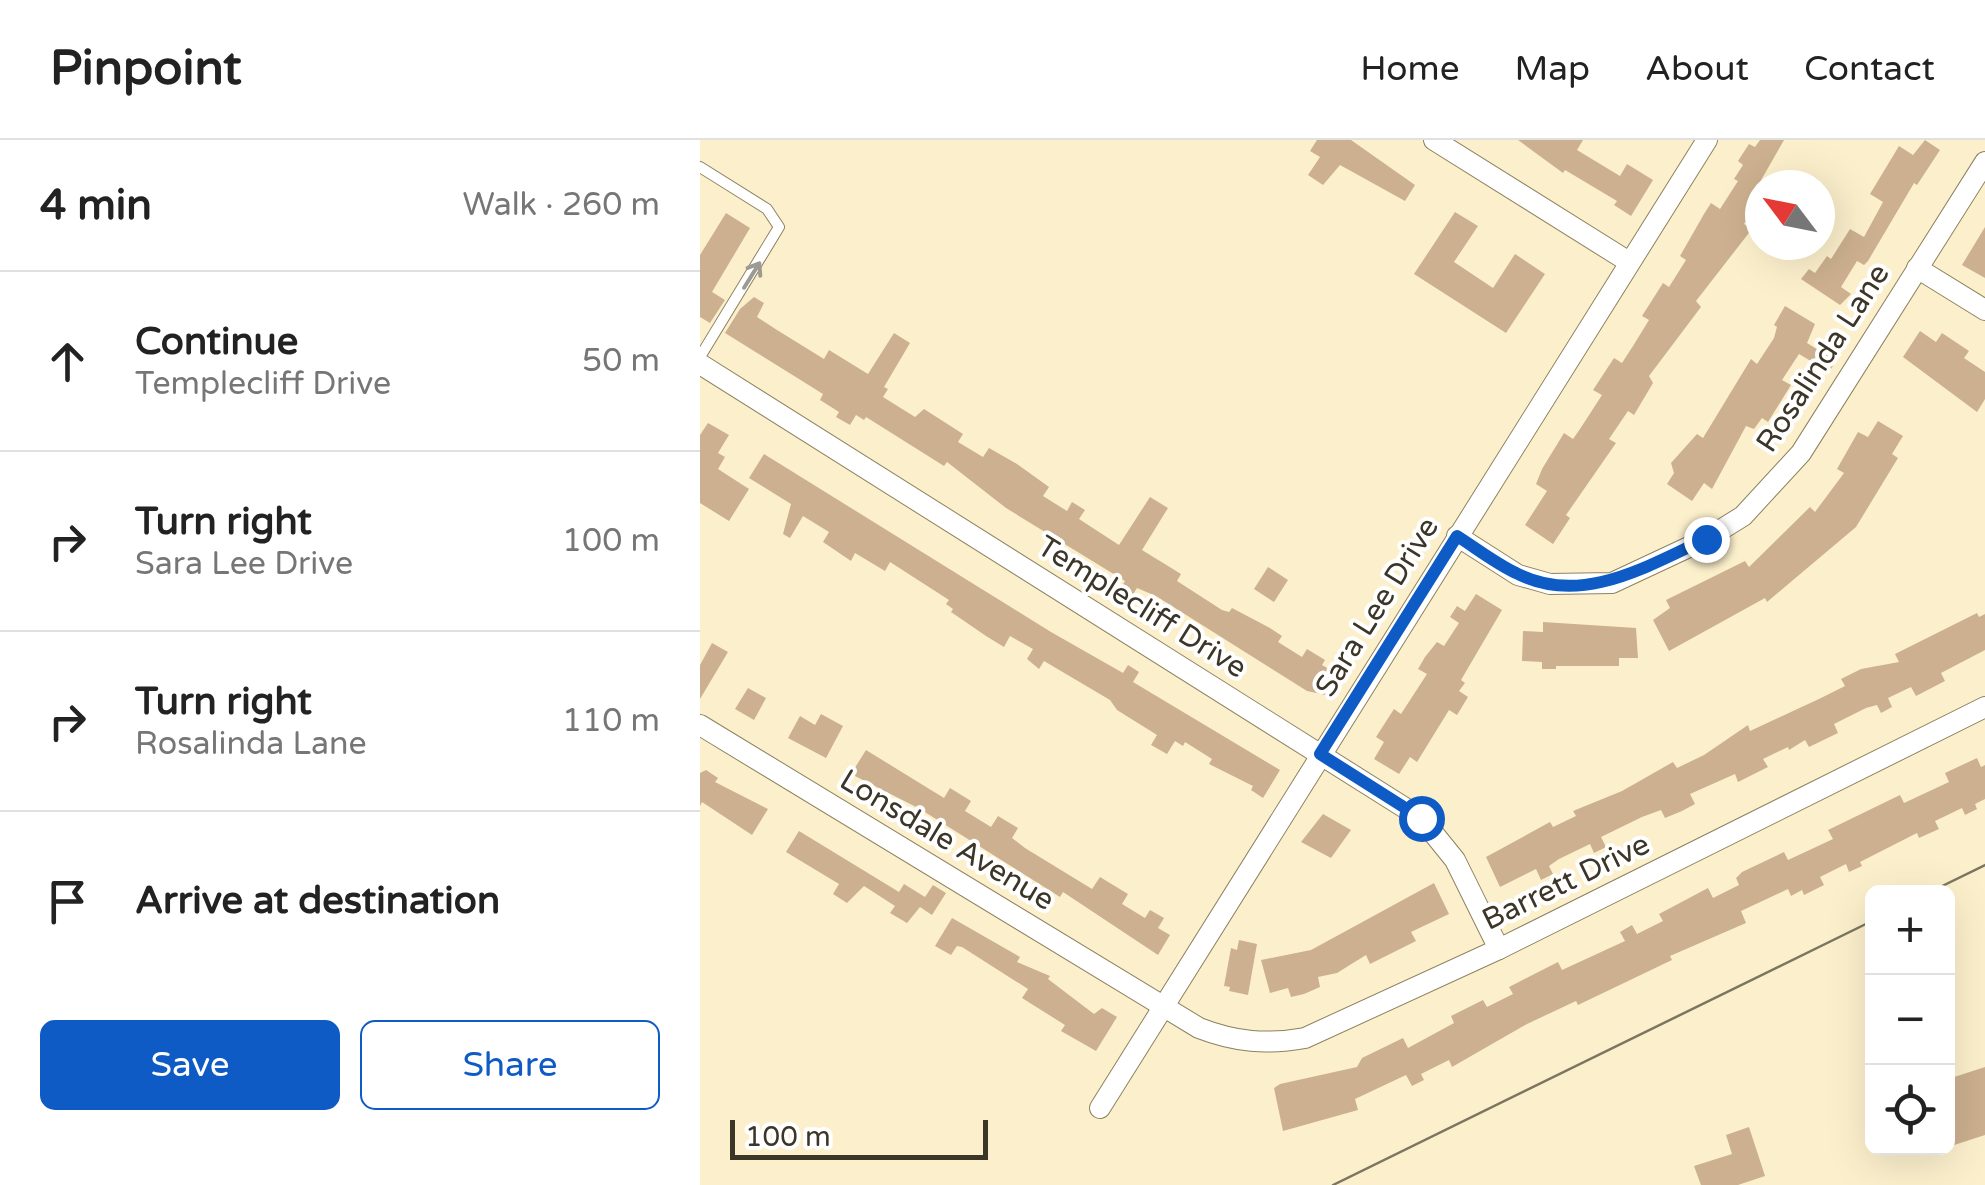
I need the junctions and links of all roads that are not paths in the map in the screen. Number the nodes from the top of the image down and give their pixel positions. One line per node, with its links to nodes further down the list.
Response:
1 (1434, 140): 5 (street)
2 (1706, 140): 5 (street, Sara Lee Drive)
3 (1985, 163): 6 (street, Rosalinda Lane)
4 (700, 167): 8 (lane, one-way to 4)
5 (1629, 262): 9 (street, Sara Lee Drive)
6 (1917, 268): 7 (street); 9 (street, Rosalinda Lane)
7 (1985, 310)
8 (700, 361): 12 (street, Templecliff Drive)
9 (1457, 536): 12 (street, Sara Lee Drive)
10 (1985, 707): 13 (street, Barrett Drive)
11 (700, 724): 14 (street, Lonsdale Avenue)
12 (1320, 754): 13 (street, Templecliff Drive); 14 (street, Sara Lee Drive)
13 (1499, 949): 14 (street, Barrett Drive)
14 (1163, 1007): 15 (street, Sara Lee Drive)
15 (1100, 1108)

